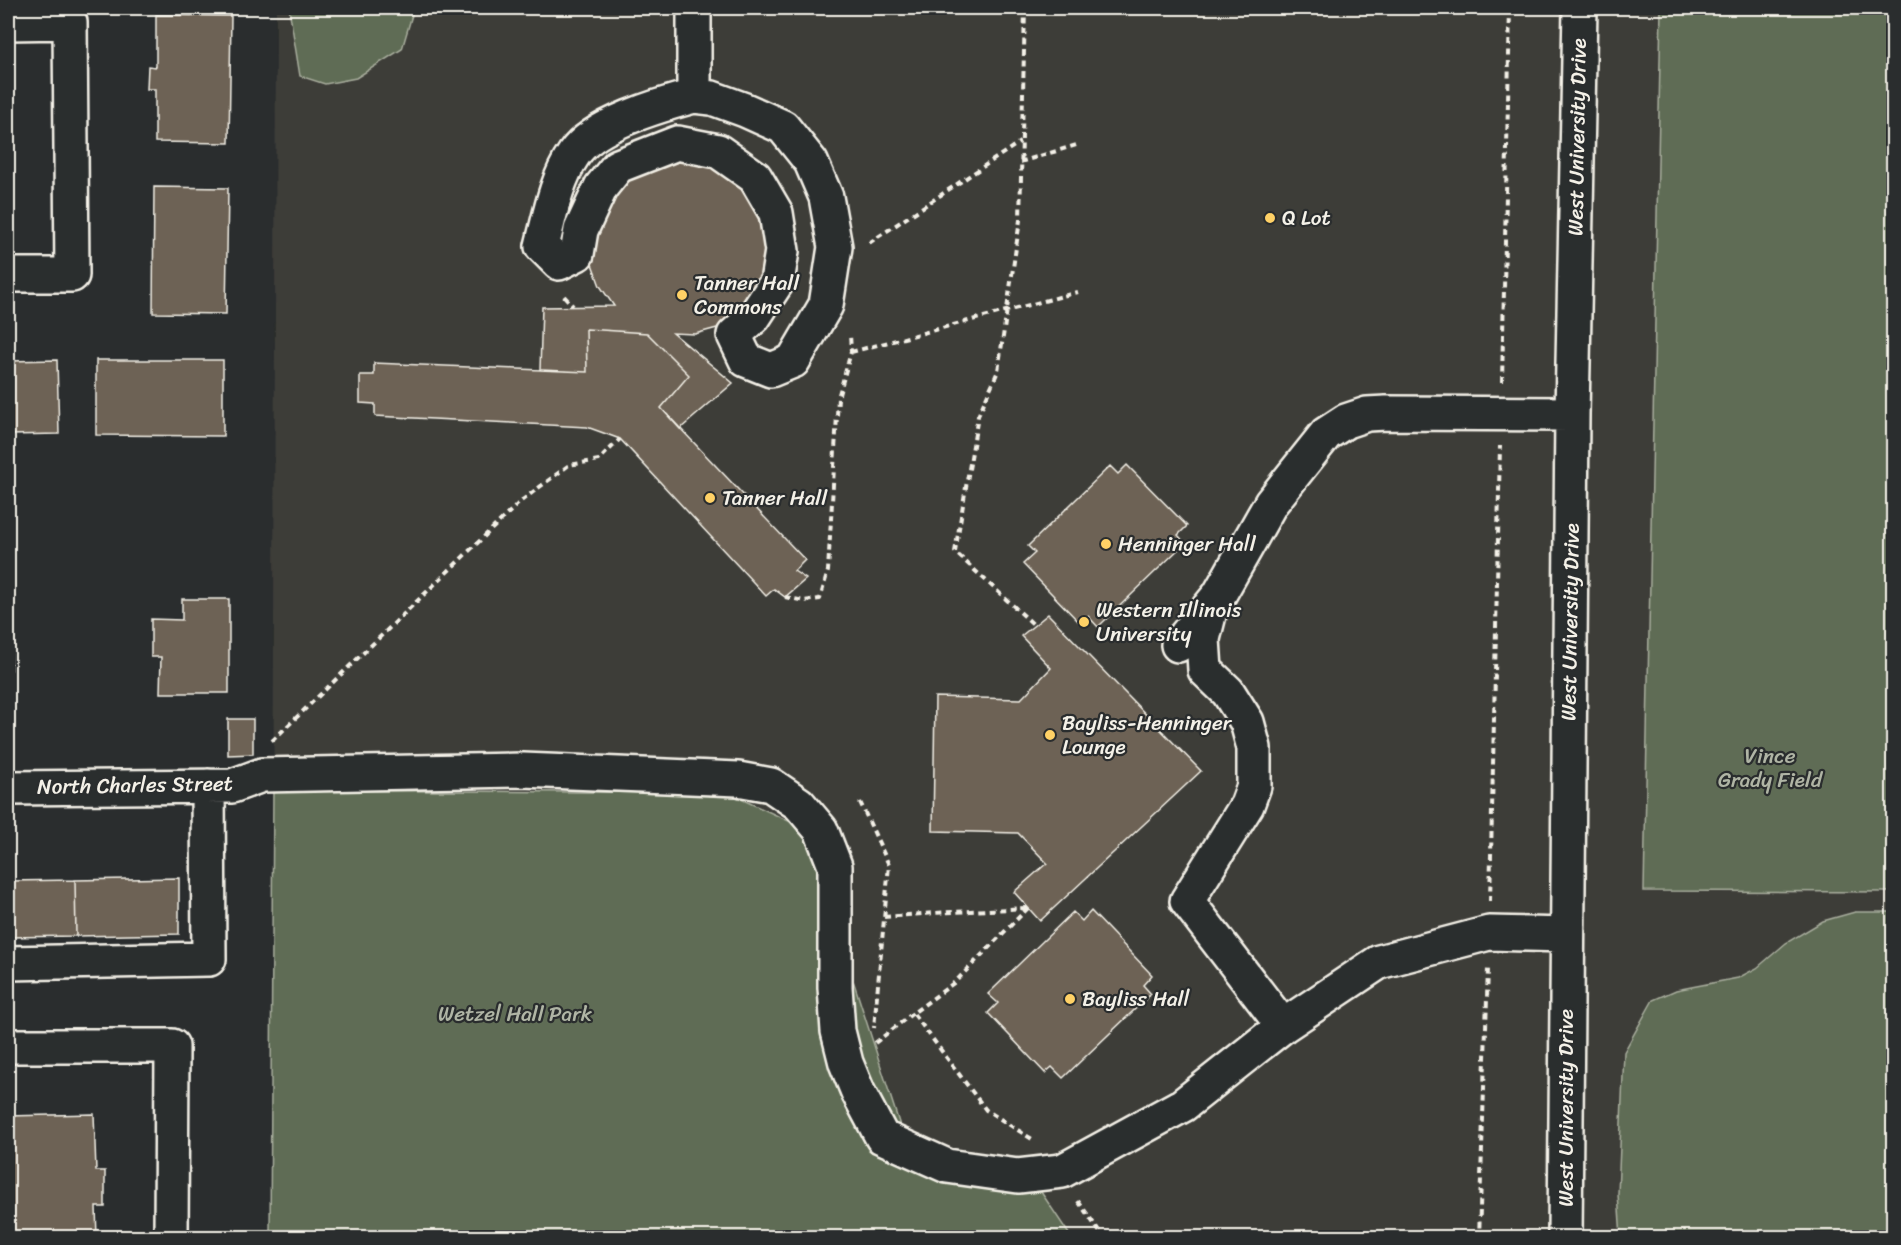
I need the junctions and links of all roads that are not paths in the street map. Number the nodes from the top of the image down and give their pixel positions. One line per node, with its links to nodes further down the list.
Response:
1 (694, 8): 4 (street)
2 (1580, 8): 6 (street, West University Drive)
3 (8, 23): 5 (street)
4 (694, 96): 4 (street)
5 (8, 275)
6 (1572, 414): 7 (street); 11 (street, West University Drive)
7 (1212, 602): 8 (street); 13 (street)
8 (1178, 645)
9 (208, 786): 10 (street, North Charles Street); 12 (street); 13 (street, North Charles Street)
10 (8, 788)
11 (1567, 935): 13 (street, North Charles Street); 16 (street, West University Drive)
12 (8, 963)
13 (1283, 1026)
14 (8, 1046): 15 (street)
15 (171, 1238)
16 (1565, 1238)

